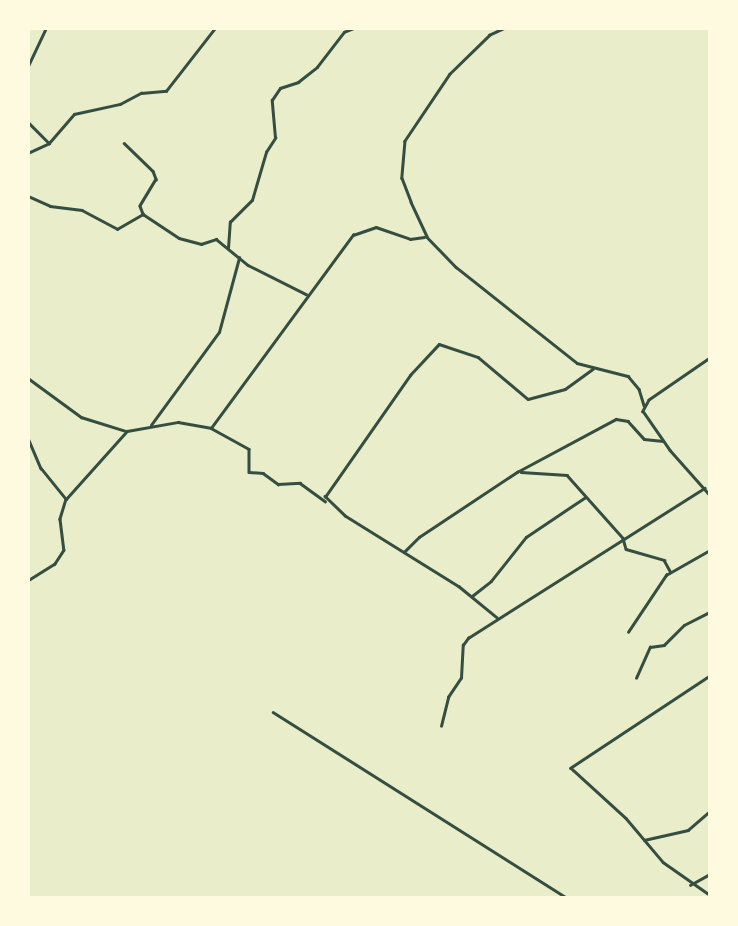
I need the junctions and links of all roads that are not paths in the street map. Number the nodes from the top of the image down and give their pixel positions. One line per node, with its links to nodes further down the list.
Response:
1 (46, 28): 6 (street)
2 (215, 28): 8 (street)
3 (354, 28): 5 (street)
4 (505, 28): 13 (street)
5 (343, 30): 14 (street)
6 (28, 66)
7 (28, 122): 8 (street)
8 (49, 143): 10 (street)
9 (124, 143): 12 (street)
10 (28, 153)
11 (28, 195): 12 (street)
12 (143, 214): 14 (street)
13 (427, 237): 16 (street); 18 (street)
14 (228, 248): 15 (street)
15 (240, 257): 16 (street); 21 (street)
16 (306, 293): 22 (street)
17 (710, 358): 20 (street)
18 (593, 369): 20 (street); 31 (street)
19 (28, 379): 23 (street)
20 (644, 405): 25 (street)
21 (151, 425): 22 (street); 23 (street)
22 (211, 428): 31 (street)
23 (127, 431): 30 (street)
24 (28, 438): 30 (street)
25 (663, 441): 26 (street); 27 (street)
26 (517, 472): 29 (street); 34 (street)
27 (704, 488): 28 (street); 32 (street)
28 (710, 495)
29 (584, 498): 32 (street); 37 (street)
30 (66, 499): 36 (street)
31 (328, 503): 34 (street)
32 (623, 538): 35 (street); 39 (street)
33 (710, 550): 35 (street)
34 (403, 554): 37 (street)
35 (670, 571): 40 (street)
36 (28, 581)
37 (472, 596): 39 (street)
38 (710, 612): 42 (street)
39 (497, 618): 44 (street)
40 (628, 632)
41 (710, 676): 46 (street)
42 (636, 678)
43 (273, 712): 50 (street)
44 (441, 726)
45 (710, 811): 46 (street)
46 (644, 840): 48 (street)
47 (710, 874): 48 (street)
48 (690, 885): 49 (street)
49 (710, 895)
50 (567, 898)

